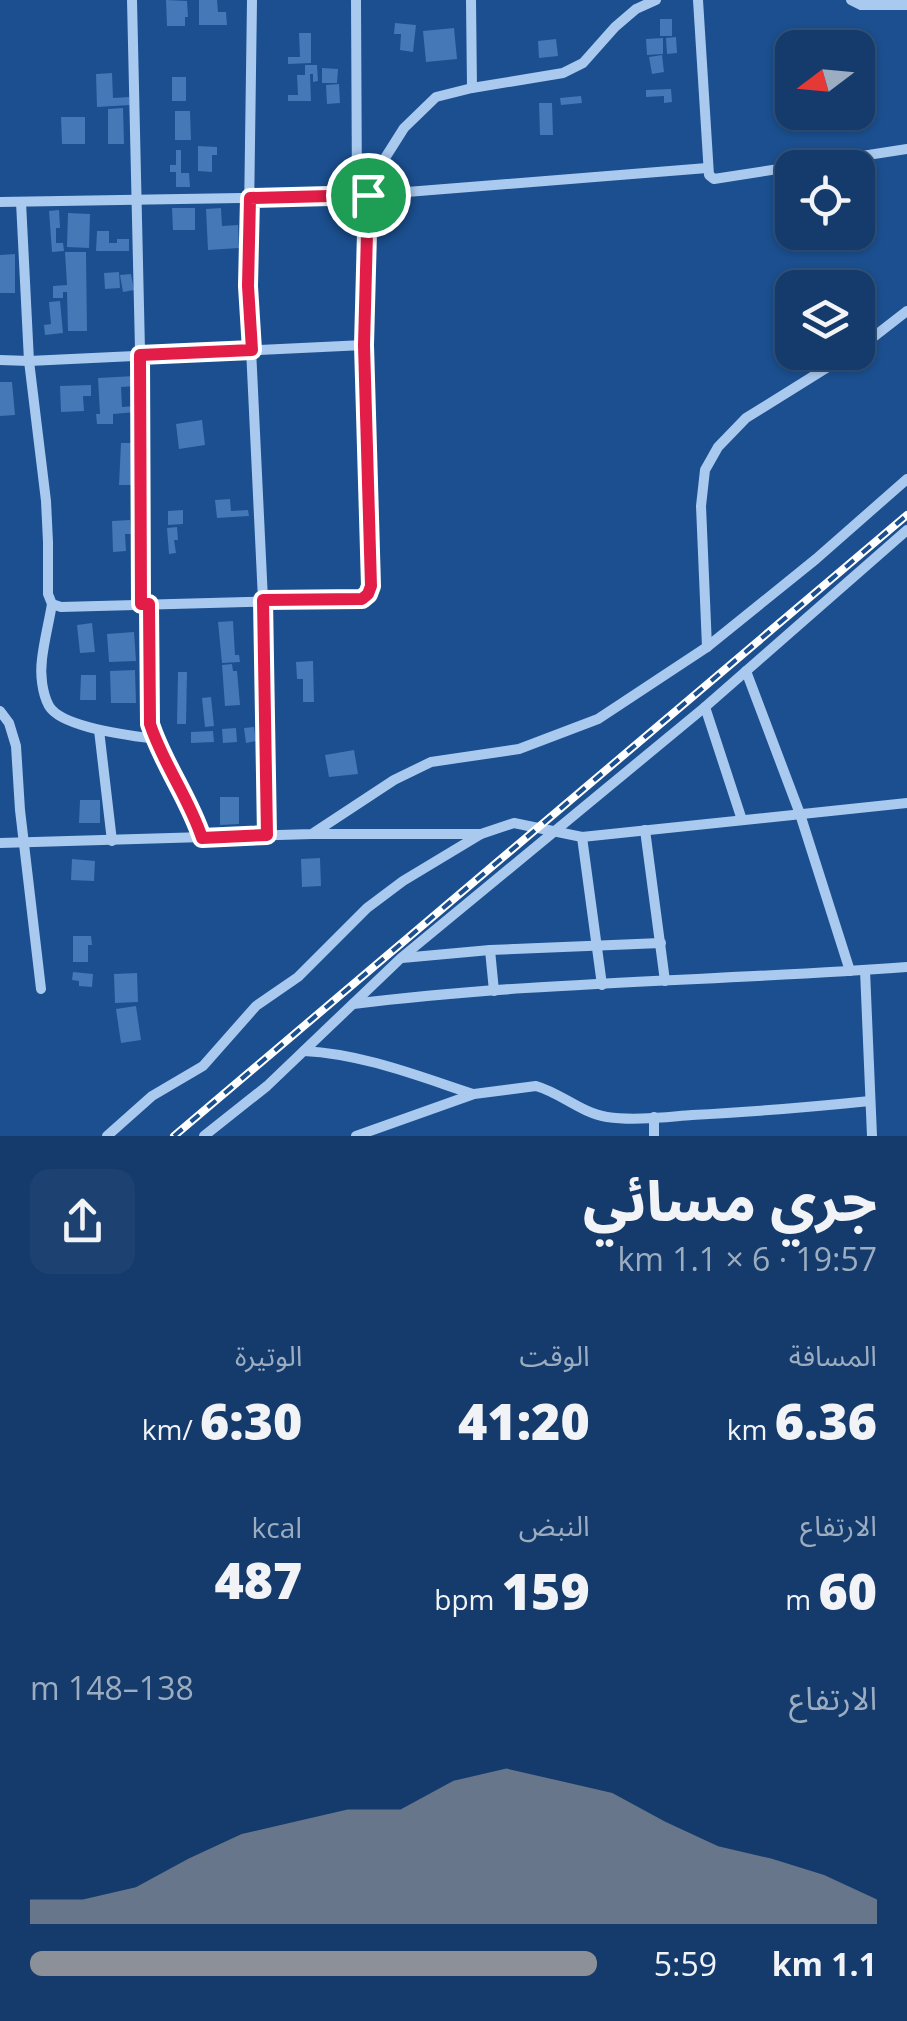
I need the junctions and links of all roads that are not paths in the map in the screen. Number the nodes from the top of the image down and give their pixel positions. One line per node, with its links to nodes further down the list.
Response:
1 (132, 0): 14 (street)
2 (252, 0): 13 (street)
3 (356, 0): 12 (street)
4 (471, 0): 9 (street)
5 (656, 0): 9 (street)
6 (698, 0): 11 (street)
7 (850, 0): 8 (street)
8 (906, 10)
9 (472, 88): 12 (street)
10 (907, 149): 11 (street)
11 (706, 168): 12 (street)
12 (362, 195): 13 (street); 19 (street)
13 (250, 198): 14 (street); 20 (street)
14 (135, 200): 16 (street); 21 (street)
15 (0, 202): 16 (street)
16 (21, 202): 23 (street)
17 (907, 311): 18 (street)
18 (875, 336)
19 (364, 345): 20 (street); 27 (street)
20 (252, 350): 21 (street); 27 (street)
21 (140, 355): 23 (street); 29 (street)
22 (0, 360): 23 (street)
23 (30, 360): 28 (street)
24 (824, 370): 30 (street)
25 (907, 479): 30 (street)
26 (907, 530): 31 (street)
27 (263, 600): 29 (street); 43 (street)
28 (52, 604): 29 (street); 34 (street)
29 (145, 604): 35 (street)
30 (706, 647): 41 (street)
31 (746, 670): 32 (street); 37 (street)
32 (705, 706): 38 (street); 39 (street)
33 (0, 711): 48 (street)
34 (99, 730): 35 (street); 46 (street)
35 (154, 739): 45 (street)
36 (907, 802): 37 (street)
37 (800, 814): 38 (street); 55 (street)
38 (742, 820): 40 (street)
39 (555, 830): 42 (street); 44 (street); 52 (street)
40 (645, 830): 44 (street); 49 (street)
41 (312, 834): 42 (street); 43 (street)
42 (481, 834): 65 (street)
43 (267, 835): 45 (street)
44 (582, 837): 50 (street)
45 (202, 838): 46 (street)
46 (112, 842): 48 (street)
47 (0, 843): 48 (street)
48 (25, 843): 58 (street)
49 (661, 943): 50 (street); 56 (street)
50 (598, 946): 51 (street); 57 (street)
51 (490, 950): 52 (street); 59 (street)
52 (401, 958): 60 (street)
53 (907, 967): 54 (street)
54 (866, 970): 55 (street); 63 (street)
55 (850, 971): 56 (street)
56 (665, 980): 57 (street)
57 (602, 985): 59 (street)
58 (41, 989)
59 (494, 991): 60 (street)
60 (352, 1004): 61 (street)
61 (304, 1051): 62 (street); 66 (street)
62 (474, 1094): 64 (street); 67 (street)
63 (870, 1101): 64 (street); 69 (street)
64 (654, 1117): 68 (street)
65 (107, 1136)
66 (204, 1136)
67 (356, 1136)
68 (654, 1136)
69 (872, 1136)

